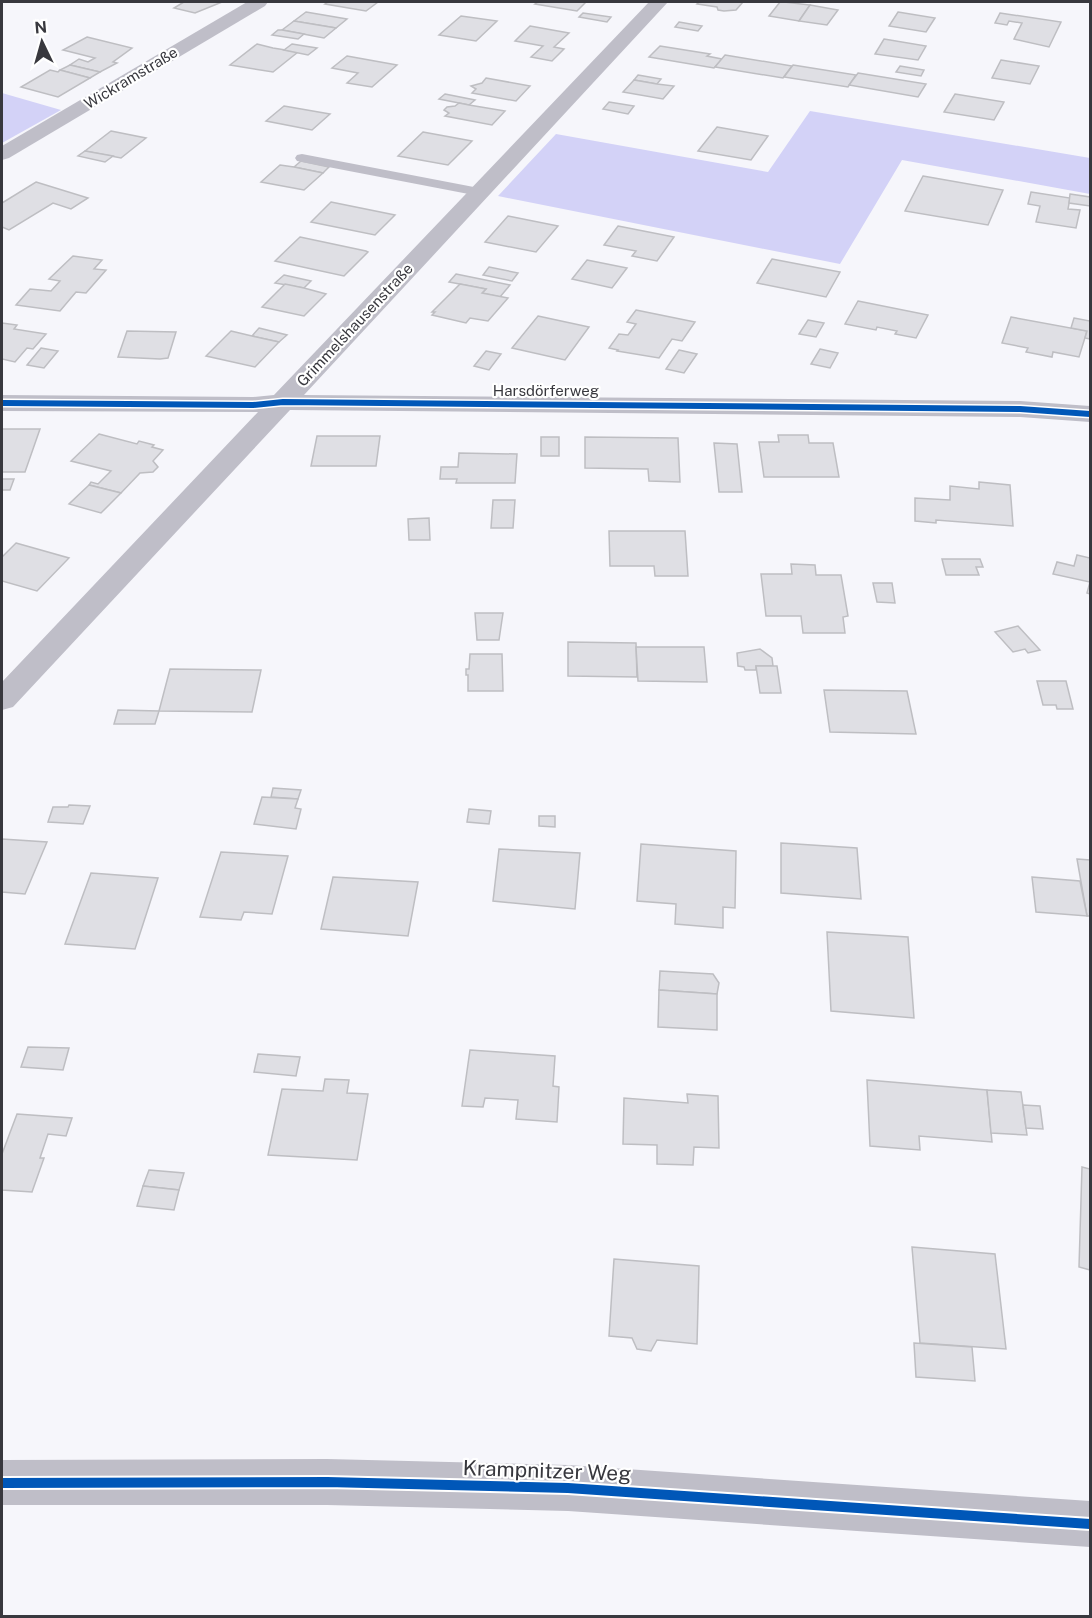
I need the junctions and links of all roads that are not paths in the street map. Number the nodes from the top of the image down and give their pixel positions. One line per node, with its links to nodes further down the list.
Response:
1 (260, 2): 3 (street, Wickramstraße)
2 (659, 2): 5 (street, Grimmelshausenstraße)
3 (2, 154)
4 (302, 158): 5 (lane)
5 (479, 192): 6 (street, Grimmelshausenstraße)
6 (283, 402): 7 (street, Harsdörferweg); 8 (street, Harsdörferweg); 9 (street, Grimmelshausenstraße)
7 (2, 403)
8 (1090, 414)
9 (2, 700)
10 (2, 1483): 11 (street, Krampnitzer Weg)
11 (1090, 1524)

